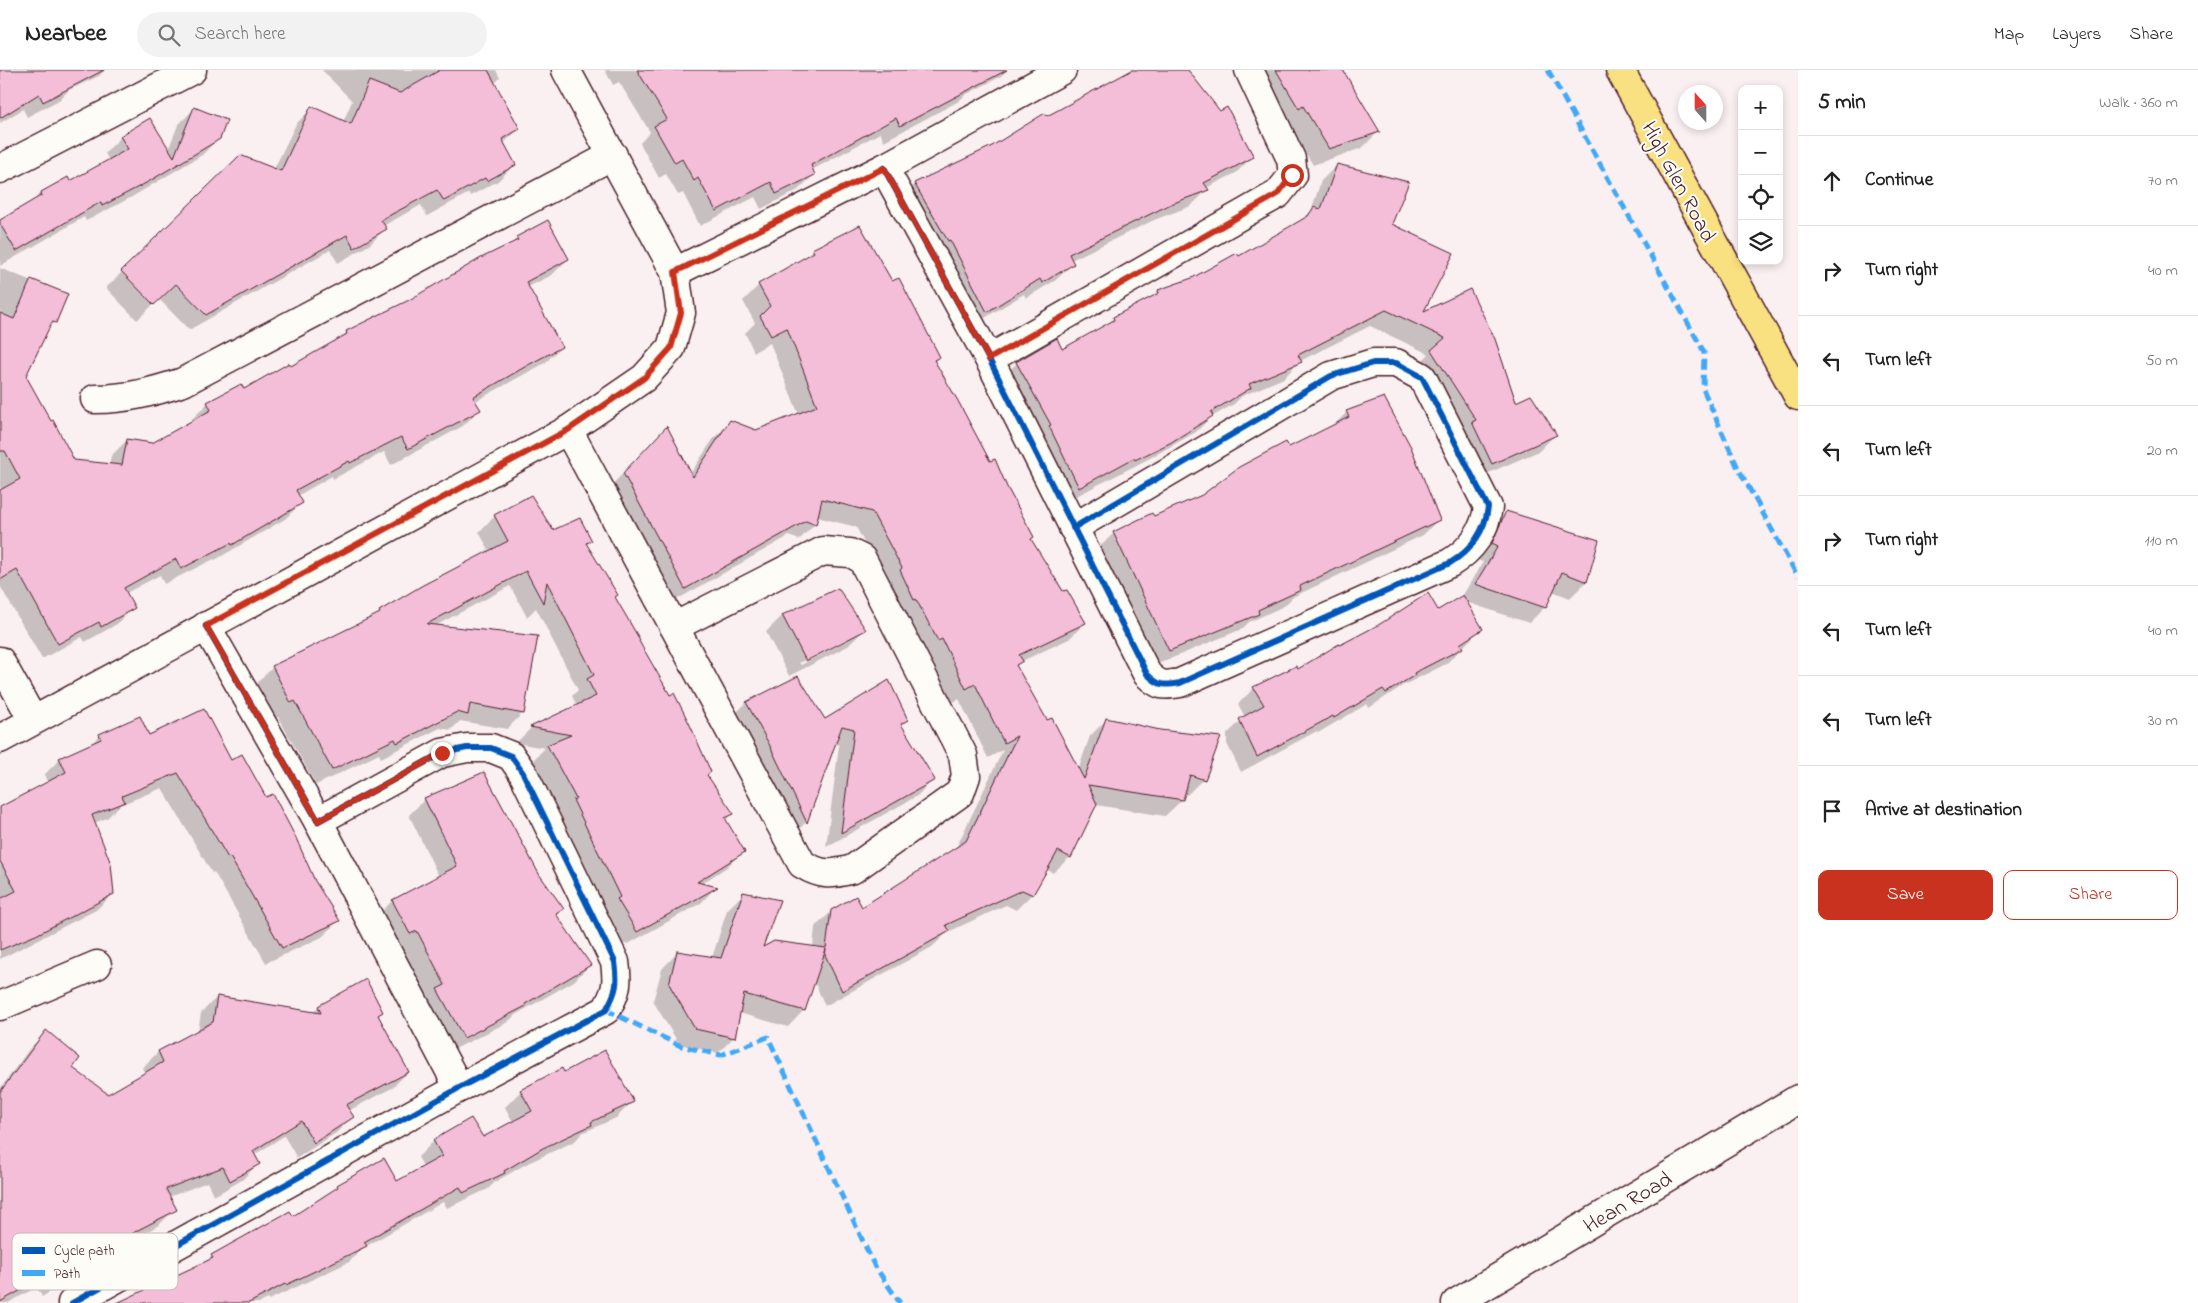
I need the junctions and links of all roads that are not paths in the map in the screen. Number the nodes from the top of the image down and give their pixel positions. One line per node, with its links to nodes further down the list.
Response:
1 (192, 70): 8 (street)
2 (566, 70): 6 (street)
3 (1062, 70): 7 (street)
4 (1249, 70): 10 (street)
5 (1620, 70): 11 (main road, High Glen Road)
6 (613, 155): 9 (street); 12 (street)
7 (884, 168): 9 (street); 10 (street)
8 (0, 169)
9 (675, 272): 13 (street)
10 (989, 359): 14 (street)
11 (1798, 396)
12 (95, 399)
13 (568, 430): 15 (street); 16 (street)
14 (1073, 528): 14 (street)
15 (206, 626): 18 (street); 20 (street)
16 (674, 627): 16 (street)
17 (0, 661): 18 (street)
18 (33, 720): 19 (street)
19 (0, 739)
20 (318, 821): 23 (street); 23 (street)
21 (97, 965): 22 (street)
22 (0, 1006)
23 (459, 1088): 25 (street)
24 (1798, 1099): 28 (street, Hean Road)
25 (178, 1244)
26 (95, 1290): 27 (street)
27 (72, 1303)
28 (1456, 1303)

